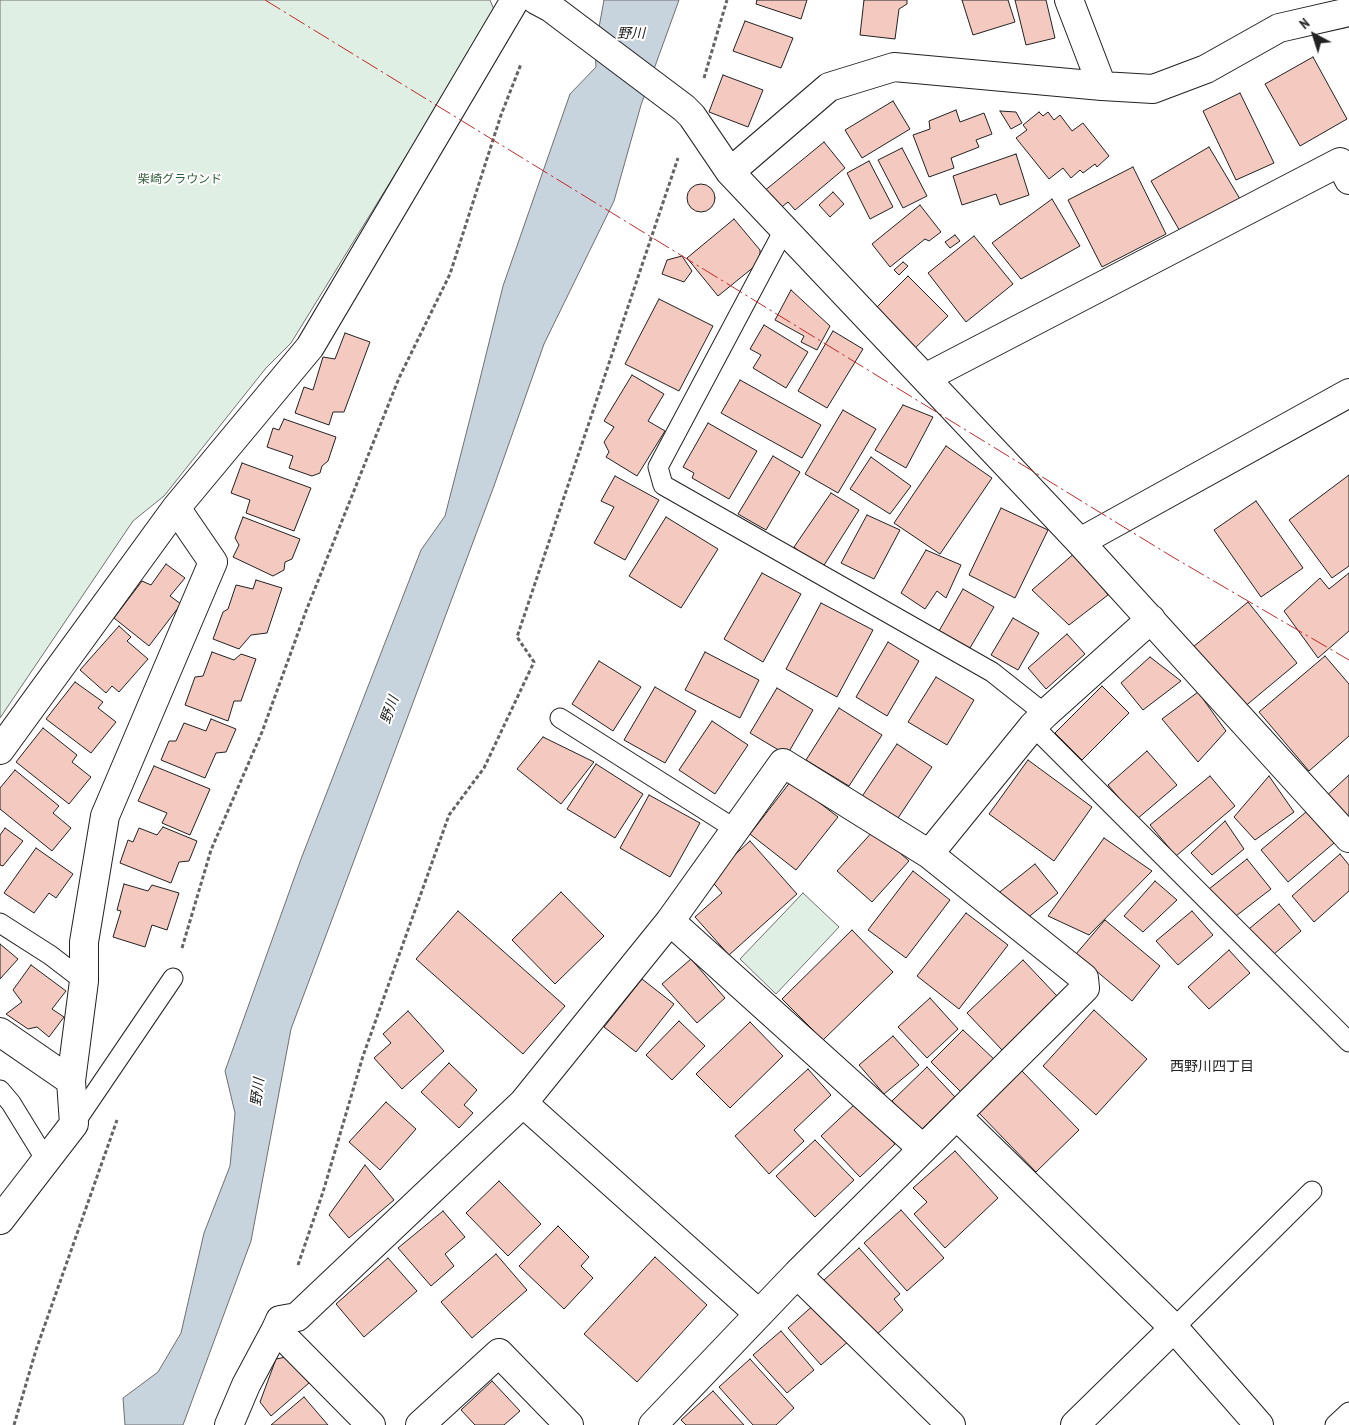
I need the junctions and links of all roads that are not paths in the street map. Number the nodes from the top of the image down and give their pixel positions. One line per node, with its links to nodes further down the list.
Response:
1 (515, 0): 11 (street)
2 (1069, 0): 5 (street)
3 (544, 4): 6 (street)
4 (1349, 12): 5 (street)
5 (1102, 86): 6 (street)
6 (730, 172): 8 (street)
7 (1349, 180): 9 (street)
8 (784, 230): 9 (street); 15 (lane)
9 (925, 378): 12 (street)
10 (1349, 393): 12 (street)
11 (176, 508): 16 (street); 23 (street)
12 (1080, 542): 13 (street)
13 (1152, 619): 15 (street); 18 (street)
14 (560, 718): 17 (lane)
15 (1039, 720): 19 (street); 25 (lane)
16 (0, 750)
17 (735, 829): 19 (street); 20 (street)
18 (1349, 838)
19 (929, 854): 29 (street)
20 (670, 921): 28 (street); 31 (street)
21 (0, 923): 23 (lane)
22 (173, 978): 30 (lane)
23 (84, 981): 26 (street)
24 (0, 1032): 26 (street)
25 (1349, 1042)
26 (71, 1082): 30 (street)
27 (0, 1090): 32 (lane)
28 (523, 1103): 36 (street); 38 (street)
29 (957, 1116): 31 (street); 37 (street)
30 (74, 1124): 32 (street)
31 (923, 1149): 35 (street)
32 (46, 1160): 34 (street)
33 (1312, 1191): 37 (lane)
34 (0, 1220)
35 (797, 1274): 36 (street); 45 (street)
36 (759, 1314): 40 (street)
37 (1174, 1328): 46 (street); 47 (street)
38 (276, 1329): 41 (street); 42 (street)
39 (1349, 1412): 48 (lane)
40 (661, 1422)
41 (229, 1425)
42 (371, 1425)
43 (420, 1425): 44 (street)
44 (569, 1425)
45 (951, 1425)
46 (1075, 1425)
47 (1259, 1425)
48 (1335, 1425)

